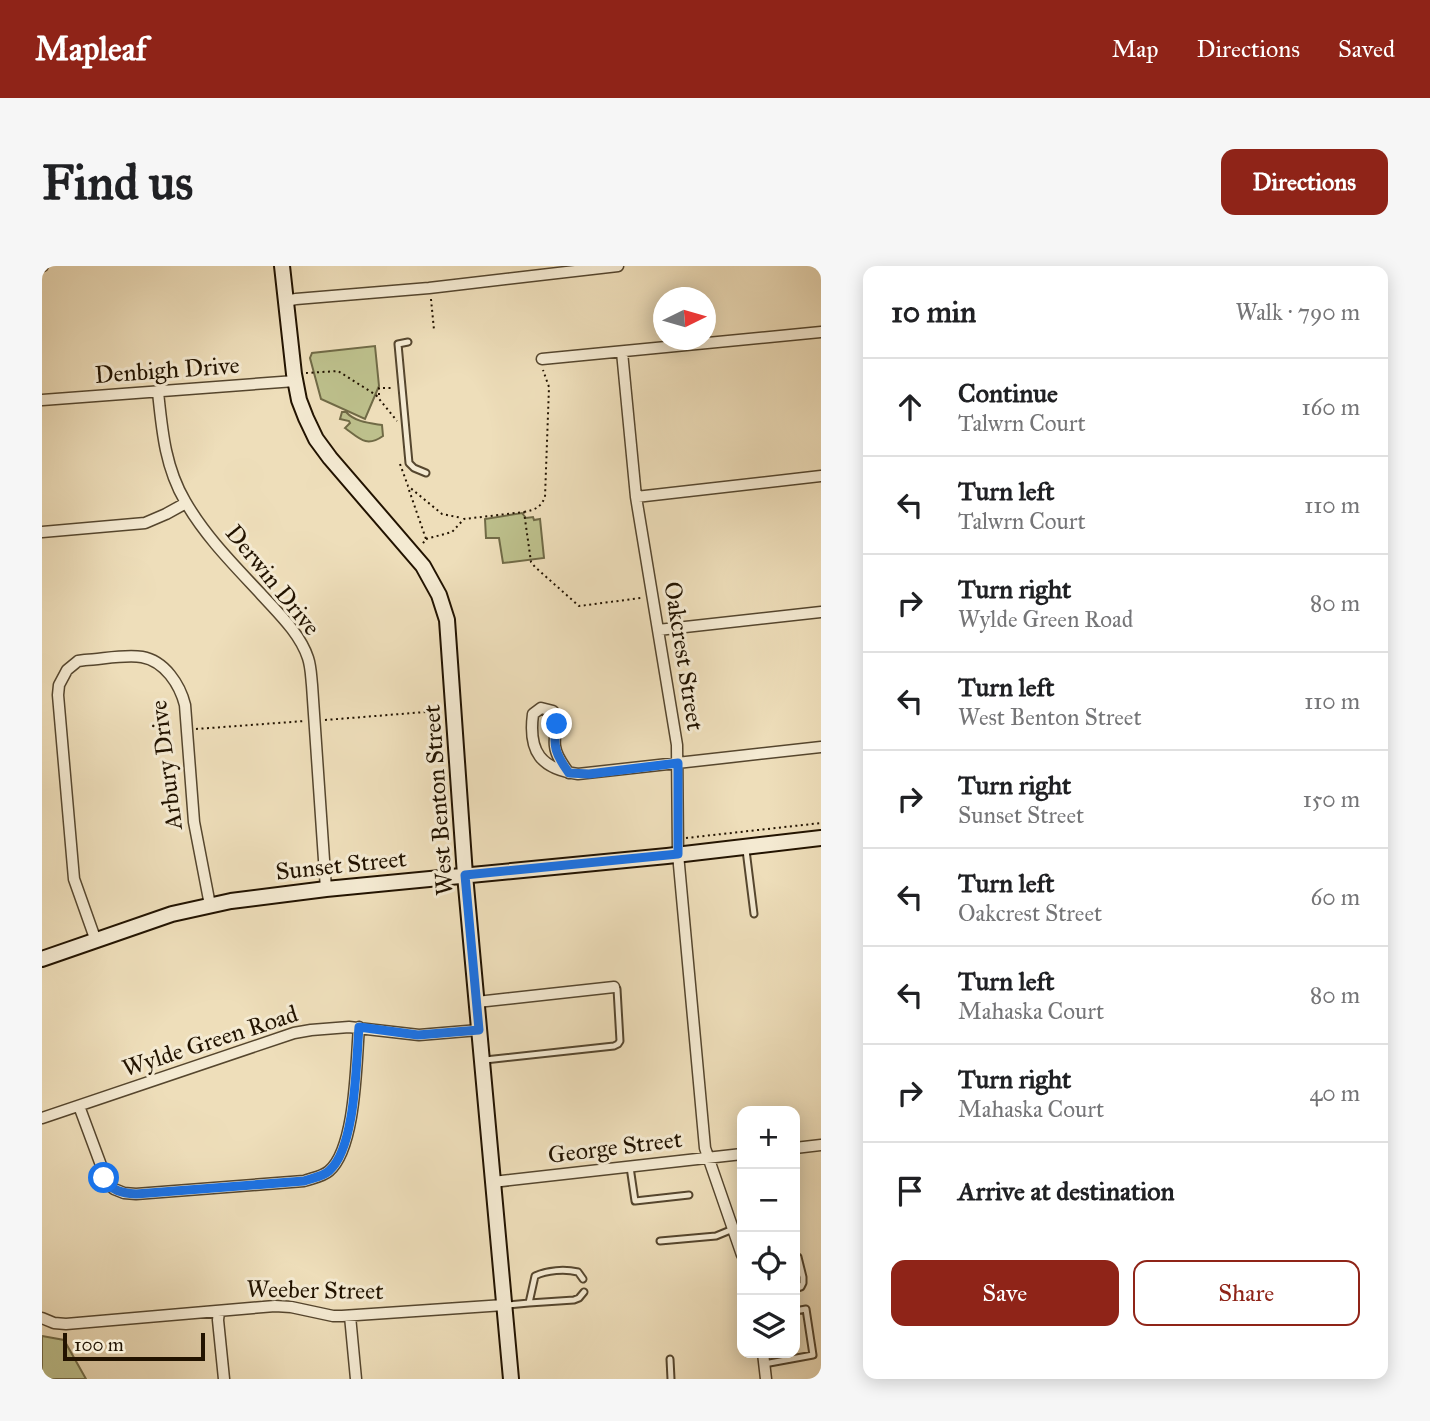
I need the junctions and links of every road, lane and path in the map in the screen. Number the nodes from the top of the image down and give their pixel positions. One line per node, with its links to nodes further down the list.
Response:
1 (282, 266): 4 (street, West Benton Street)
2 (618, 266): 4 (street)
3 (431, 299): 5 (path)
4 (286, 301): 10 (street, West Benton Street)
5 (434, 330)
6 (821, 332): 8 (street)
7 (408, 342): 17 (lane)
8 (622, 352): 9 (street); 23 (street, Oakcrest Street)
9 (542, 359): 25 (path)
10 (298, 377): 12 (street, Denbigh Drive); 13 (path); 45 (street, West Benton Street)
11 (397, 388): 13 (path)
12 (158, 392): 14 (street, Denbigh Drive); 24 (street, Derwin Drive)
13 (379, 398): 16 (path)
14 (42, 400)
15 (398, 409): 16 (path)
16 (393, 415): 17 (path)
17 (406, 433): 19 (lane)
18 (402, 456): 22 (path)
19 (414, 468): 20 (lane); 22 (path)
20 (426, 474)
21 (821, 476): 23 (street)
22 (408, 486): 26 (path); 28 (path)
23 (636, 497): 32 (street, Oakcrest Street)
24 (186, 503): 27 (street); 46 (street, Derwin Drive)
25 (524, 512): 26 (path); 30 (path)
26 (464, 519): 28 (path)
27 (42, 532)
28 (426, 539): 29 (path)
29 (420, 547)
30 (642, 598)
31 (821, 611): 32 (street)
32 (658, 630): 37 (street, Oakcrest Street)
33 (322, 720): 44 (path)
34 (309, 721): 35 (path)
35 (195, 729)
36 (821, 747): 37 (street)
37 (678, 763): 38 (street); 43 (street, Oakcrest Street)
38 (569, 773): 38 (street)
39 (821, 823): 41 (path)
40 (821, 838): 42 (street, Sunset Street)
41 (684, 839)
42 (746, 846): 43 (street, Sunset Street); 48 (lane)
43 (678, 854): 45 (street, Sunset Street); 61 (street, Oakcrest Street)
44 (449, 861)
45 (465, 875): 46 (street, Sunset Street); 52 (street, West Benton Street)
46 (327, 889): 47 (street, Sunset Street)
47 (210, 905): 49 (street, Sunset Street); 49 (street, Arbury Drive)
48 (754, 914)
49 (96, 941): 50 (street, Sunset Street)
50 (42, 959)
51 (614, 987): 52 (street); 55 (lane)
52 (477, 1002): 54 (street, West Benton Street)
53 (359, 1027): 54 (street, Wylde Green Road); 56 (street, Wylde Green Road); 56 (street)
54 (479, 1030): 55 (street, West Benton Street)
55 (481, 1060): 63 (street, West Benton Street)
56 (79, 1106): 57 (street, Wylde Green Road)
57 (42, 1118)
58 (821, 1145): 59 (street)
59 (800, 1147)
60 (737, 1155): 61 (street, George Street)
61 (708, 1158): 62 (street, George Street); 65 (street, Oakcrest Street)
62 (630, 1167): 63 (street, George Street); 64 (lane)
63 (493, 1182): 73 (street, West Benton Street)
64 (689, 1195)
65 (733, 1229): 66 (lane); 67 (street, Oakcrest Street)
66 (660, 1241)
67 (737, 1241)
68 (800, 1267): 70 (lane)
69 (583, 1279): 72 (lane)
70 (800, 1287)
71 (584, 1292): 72 (lane)
72 (528, 1303): 73 (lane)
73 (504, 1305): 76 (street, Weeber Street); 85 (street, West Benton Street)
74 (800, 1310): 78 (lane)
75 (219, 1312): 76 (street, Weeber Street); 77 (street, Weeber Street); 83 (street)
76 (349, 1316): 84 (street)
77 (42, 1318)
78 (800, 1357)
79 (763, 1358): 82 (street)
80 (797, 1358): 82 (lane)
81 (670, 1359): 86 (lane)
82 (764, 1364): 87 (street)
83 (224, 1379)
84 (356, 1379)
85 (511, 1379)
86 (671, 1379)
87 (766, 1379)

